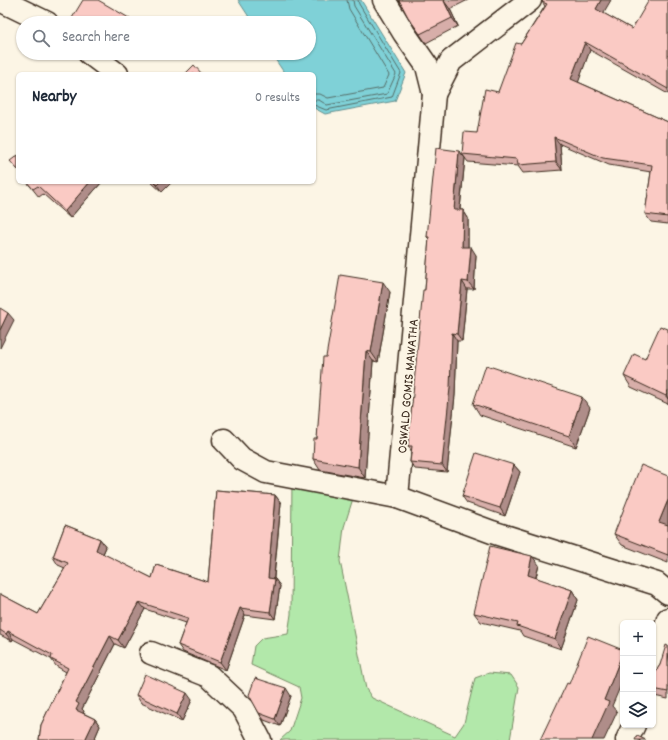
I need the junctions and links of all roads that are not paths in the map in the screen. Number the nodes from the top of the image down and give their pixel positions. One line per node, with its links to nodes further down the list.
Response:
1 (0, 0): 4 (street)
2 (384, 0): 7 (street, OSWALD GOMIS MAWATHA)
3 (530, 0): 7 (street)
4 (33, 16)
5 (98, 60): 6 (street)
6 (114, 72)
7 (434, 94): 9 (street, OSWALD GOMIS MAWATHA)
8 (224, 440): 9 (street)
9 (397, 497): 10 (street)
10 (668, 593)
11 (668, 619): 13 (street)
12 (152, 652): 15 (street)
13 (656, 659)
14 (633, 728): 16 (street)
15 (260, 740)
16 (627, 740)

